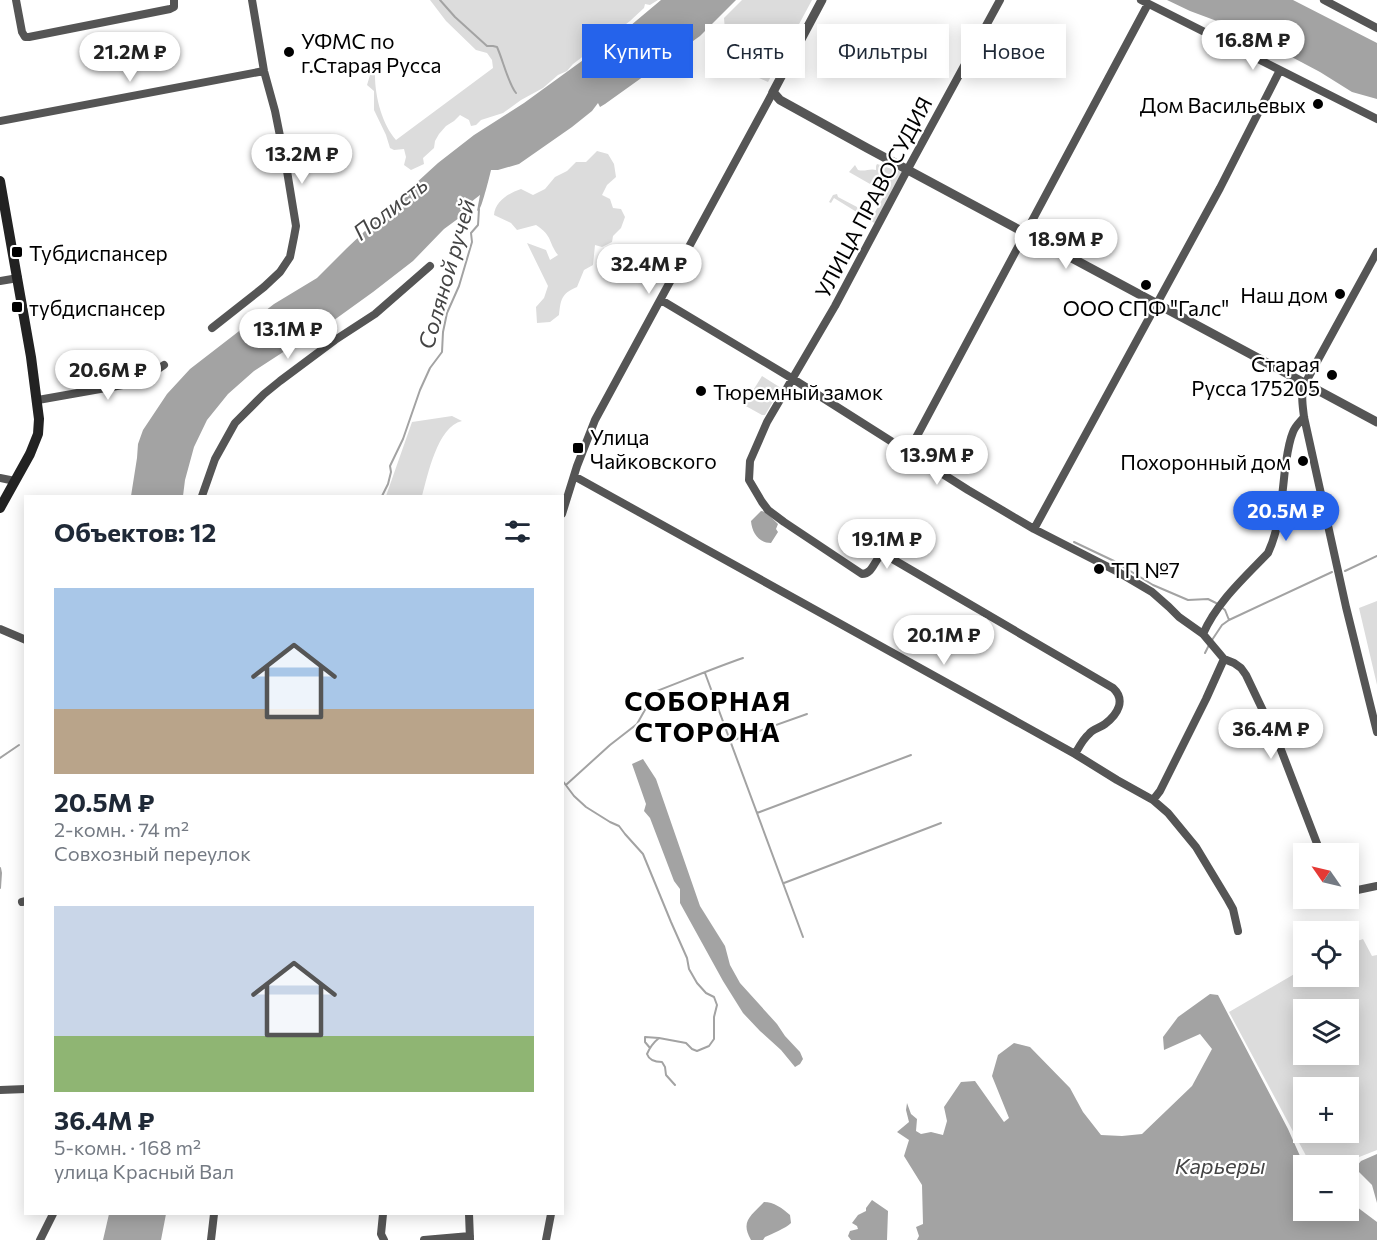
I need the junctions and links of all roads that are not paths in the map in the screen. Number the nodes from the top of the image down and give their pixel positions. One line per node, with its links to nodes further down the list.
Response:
1 (16, 0): 2 (street)
2 (174, 0)
3 (252, 0): 10 (street)
4 (822, 0): 11 (street)
5 (1000, 0): 14 (street, УЛИЦА ПРАВОСУДИЯ)
6 (1324, 0): 8 (street)
7 (1145, 2): 9 (street); 17 (street)
8 (1377, 28)
9 (1280, 70): 12 (street); 23 (street)
10 (264, 71): 13 (street); 24 (street)
11 (773, 92): 14 (street); 22 (street)
12 (1377, 119)
13 (0, 121)
14 (908, 169): 17 (street); 26 (street, УЛИЦА ПРАВОСУДИЯ)
15 (0, 181): 16 (main road)
16 (1, 197): 20 (main road)
17 (1025, 233): 23 (street); 31 (street)
18 (1377, 252): 27 (street)
19 (430, 266): 35 (street)
20 (18, 278): 21 (street); 28 (main road)
21 (0, 281)
22 (662, 300): 26 (street); 32 (street)
23 (1156, 304): 27 (street); 38 (street)
24 (212, 328)
25 (164, 365): 28 (street)
26 (793, 379): 31 (street); 44 (street, УЛИЦА ПРАВОСУДИЯ)
27 (1305, 384): 29 (street); 30 (street)
28 (38, 400): 34 (main road)
29 (1304, 417): 40 (street); 43 (street)
30 (1377, 422)
31 (908, 452): 38 (street)
32 (574, 476): 37 (street); 44 (street)
33 (0, 478): 34 (street)
34 (15, 481): 36 (main road)
35 (202, 495)
36 (0, 508)
37 (564, 508)
38 (1034, 529): 40 (street)
39 (0, 629): 41 (street)
40 (1203, 634): 42 (street)
41 (24, 639)
42 (1224, 659): 45 (street); 46 (street)
43 (1377, 732)
44 (1075, 754): 45 (street)
45 (1153, 800): 49 (street)
46 (1317, 843)
47 (1377, 886): 48 (street)
48 (1359, 890)
49 (1238, 931)
50 (24, 1089): 51 (street)
51 (0, 1090)
52 (52, 1215): 58 (street)
53 (214, 1215): 59 (street)
54 (383, 1215): 60 (street)
55 (469, 1215): 57 (street)
56 (551, 1215): 62 (street)
57 (470, 1238): 61 (street)
58 (40, 1240)
59 (211, 1240)
60 (384, 1240)
61 (424, 1240)
62 (546, 1240)

